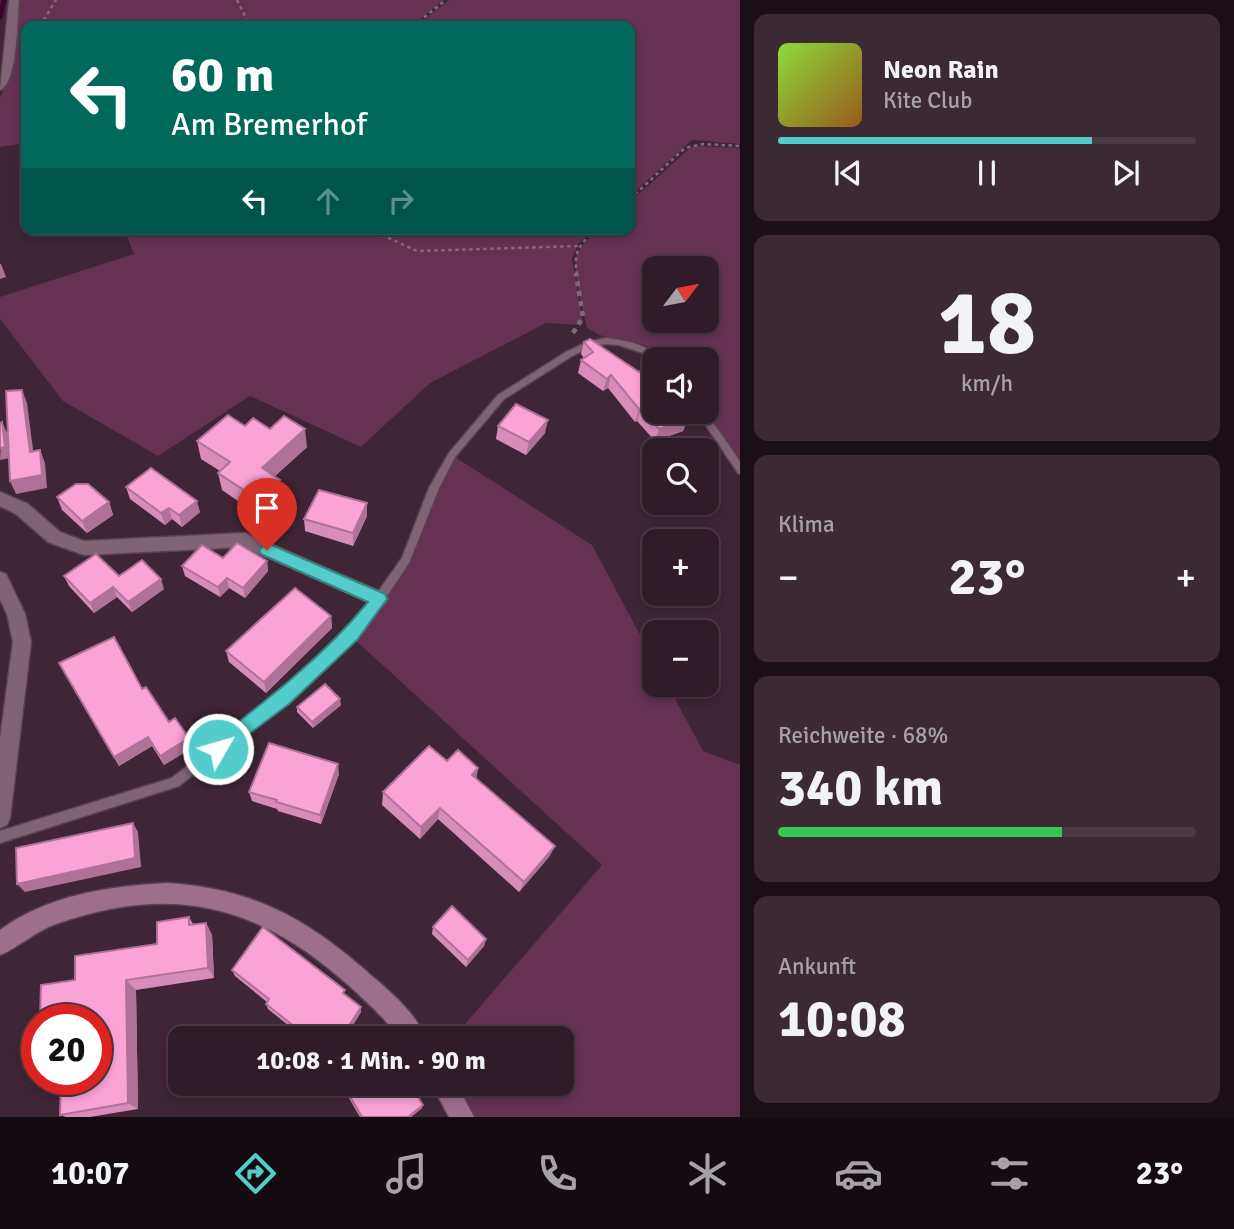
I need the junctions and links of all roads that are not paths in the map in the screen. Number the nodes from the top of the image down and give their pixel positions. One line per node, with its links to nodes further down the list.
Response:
1 (14, 0): 2 (street)
2 (0, 87)
3 (642, 350): 8 (lane)
4 (709, 424): 5 (lane)
5 (740, 471)
6 (0, 499): 8 (street)
7 (0, 579): 9 (street)
8 (379, 599): 10 (lane)
9 (0, 818)
10 (0, 837)
11 (0, 942): 12 (main road)
12 (404, 1026)
13 (450, 1096): 14 (main road)
14 (462, 1117)

